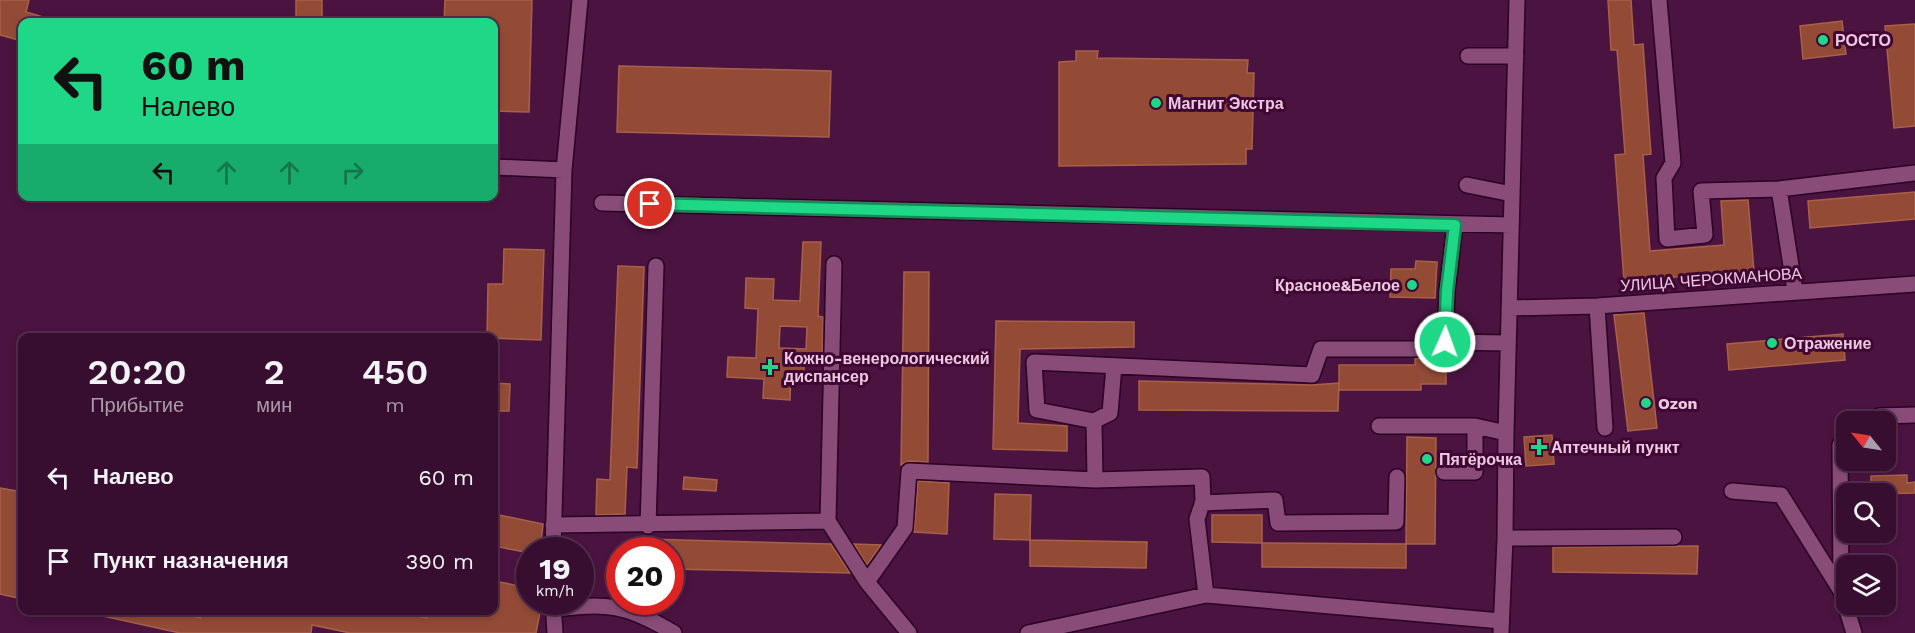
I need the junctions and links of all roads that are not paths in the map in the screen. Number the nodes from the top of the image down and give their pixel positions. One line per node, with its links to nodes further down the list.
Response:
1 (580, 0): 7 (street)
2 (1517, 0): 5 (street)
3 (1659, 0): 10 (street)
4 (1468, 56): 5 (street)
5 (1516, 56): 11 (street)
6 (498, 167): 7 (street)
7 (564, 170): 38 (street)
8 (1915, 173): 10 (street)
9 (1467, 185): 11 (street)
10 (1779, 189): 18 (street)
11 (1512, 194): 14 (street)
12 (602, 203): 13 (street)
13 (1455, 225): 14 (street); 21 (street)
14 (1512, 225): 20 (street)
15 (834, 264): 37 (street)
16 (656, 266): 39 (street)
17 (1915, 284): 18 (street, УЛИЦА ЧЕРОКМАНОВА)
18 (1795, 291): 19 (street, УЛИЦА ЧЕРОКМАНОВА)
19 (1597, 306): 20 (street, УЛИЦА ЧЕРОКМАНОВА); 29 (street)
20 (1509, 308): 21 (street)
21 (1508, 343): 30 (street)
22 (1420, 349): 23 (street)
23 (1114, 366): 26 (street); 26 (street)
24 (1915, 415): 25 (street)
25 (1896, 416)
26 (1094, 421): 34 (street)
27 (1379, 426): 28 (street)
28 (1475, 426): 30 (street); 32 (street)
29 (1605, 428)
30 (1506, 433): 42 (street)
31 (1840, 471): 43 (street)
32 (1444, 472)
33 (1397, 477): 36 (street)
34 (1095, 480): 36 (street); 44 (street)
35 (1732, 491): 45 (street)
36 (1202, 503): 46 (street)
37 (828, 521): 39 (street); 44 (street)
38 (553, 525): 39 (street); 40 (street)
39 (648, 526)
40 (553, 537)
41 (1674, 537): 42 (street)
42 (1505, 538): 50 (street)
43 (1841, 555)
44 (867, 582): 53 (street)
45 (1836, 583)
46 (1206, 595): 50 (street); 54 (street)
47 (594, 604): 52 (street)
48 (554, 615): 51 (street)
49 (1848, 615): 55 (street)
50 (1501, 627)
51 (555, 633)
52 (674, 633)
53 (909, 633)
54 (1028, 633)
55 (1854, 633)

